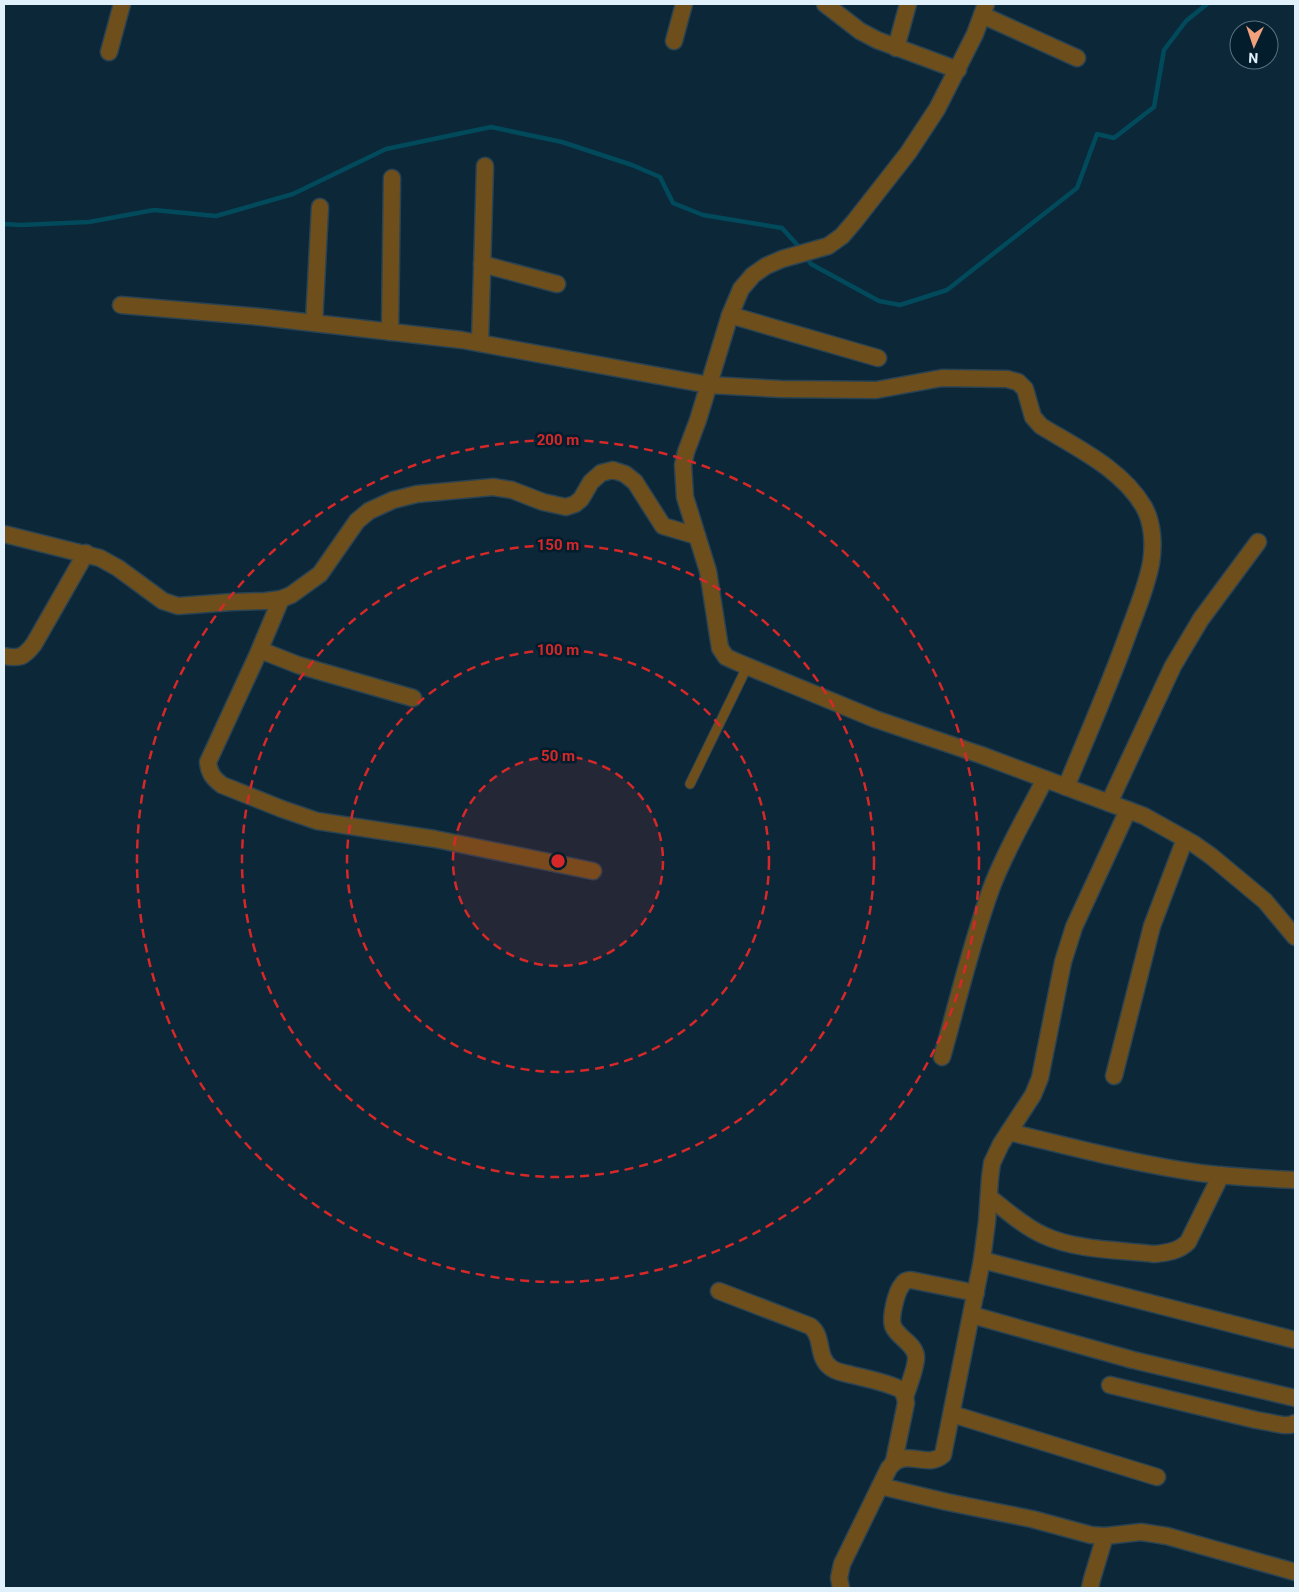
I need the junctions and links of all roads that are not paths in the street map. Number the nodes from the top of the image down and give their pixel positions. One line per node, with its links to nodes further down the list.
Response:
1 (122, 4): 8 (street)
2 (684, 4): 6 (street)
3 (825, 4): 7 (street)
4 (908, 4): 7 (street)
5 (984, 9): 9 (street); 10 (street)
6 (674, 41)
7 (896, 48): 10 (street)
8 (109, 52)
9 (1077, 58)
10 (958, 70): 17 (street)
11 (485, 166): 14 (street)
12 (392, 178): 19 (street)
13 (320, 207): 18 (street)
14 (482, 264): 15 (street); 20 (street)
15 (557, 284)
16 (121, 305): 18 (street)
17 (730, 315): 21 (street); 22 (street)
18 (314, 323): 19 (street)
19 (390, 332): 20 (street)
20 (480, 343): 22 (street)
21 (878, 358)
22 (709, 385): 24 (street); 34 (street)
23 (4, 534): 26 (street)
24 (697, 536): 27 (street); 30 (street)
25 (1258, 542): 35 (street)
26 (86, 553): 27 (street); 29 (street)
27 (281, 599): 28 (street)
28 (260, 650): 31 (street); 38 (street)
29 (4, 656)
30 (747, 667): 32 (street); 33 (lane)
31 (413, 698)
32 (1046, 779): 34 (street); 40 (street)
33 (690, 784)
34 (1066, 787): 35 (street)
35 (1109, 803): 36 (street)
36 (1128, 810): 37 (street); 42 (street)
37 (1185, 839): 39 (street); 41 (street)
38 (593, 871)
39 (1295, 937)
40 (942, 1057)
41 (1114, 1076)
42 (1009, 1132): 43 (street); 45 (street)
43 (1221, 1175): 44 (street); 45 (street)
44 (1295, 1180)
45 (989, 1197): 46 (street)
46 (982, 1260): 48 (street); 50 (street)
47 (719, 1291): 52 (street)
48 (976, 1293): 49 (street); 52 (street)
49 (972, 1315): 53 (street); 54 (street)
50 (1295, 1340)
51 (1110, 1386): 55 (street)
52 (905, 1397): 56 (street)
53 (1295, 1398)
54 (952, 1414): 56 (street); 57 (street)
55 (1295, 1423)
56 (894, 1461): 58 (street)
57 (1158, 1477)
58 (880, 1486): 59 (street); 61 (street)
59 (1105, 1536): 60 (street); 62 (street)
60 (1295, 1572)
61 (841, 1588)
62 (1090, 1588)

